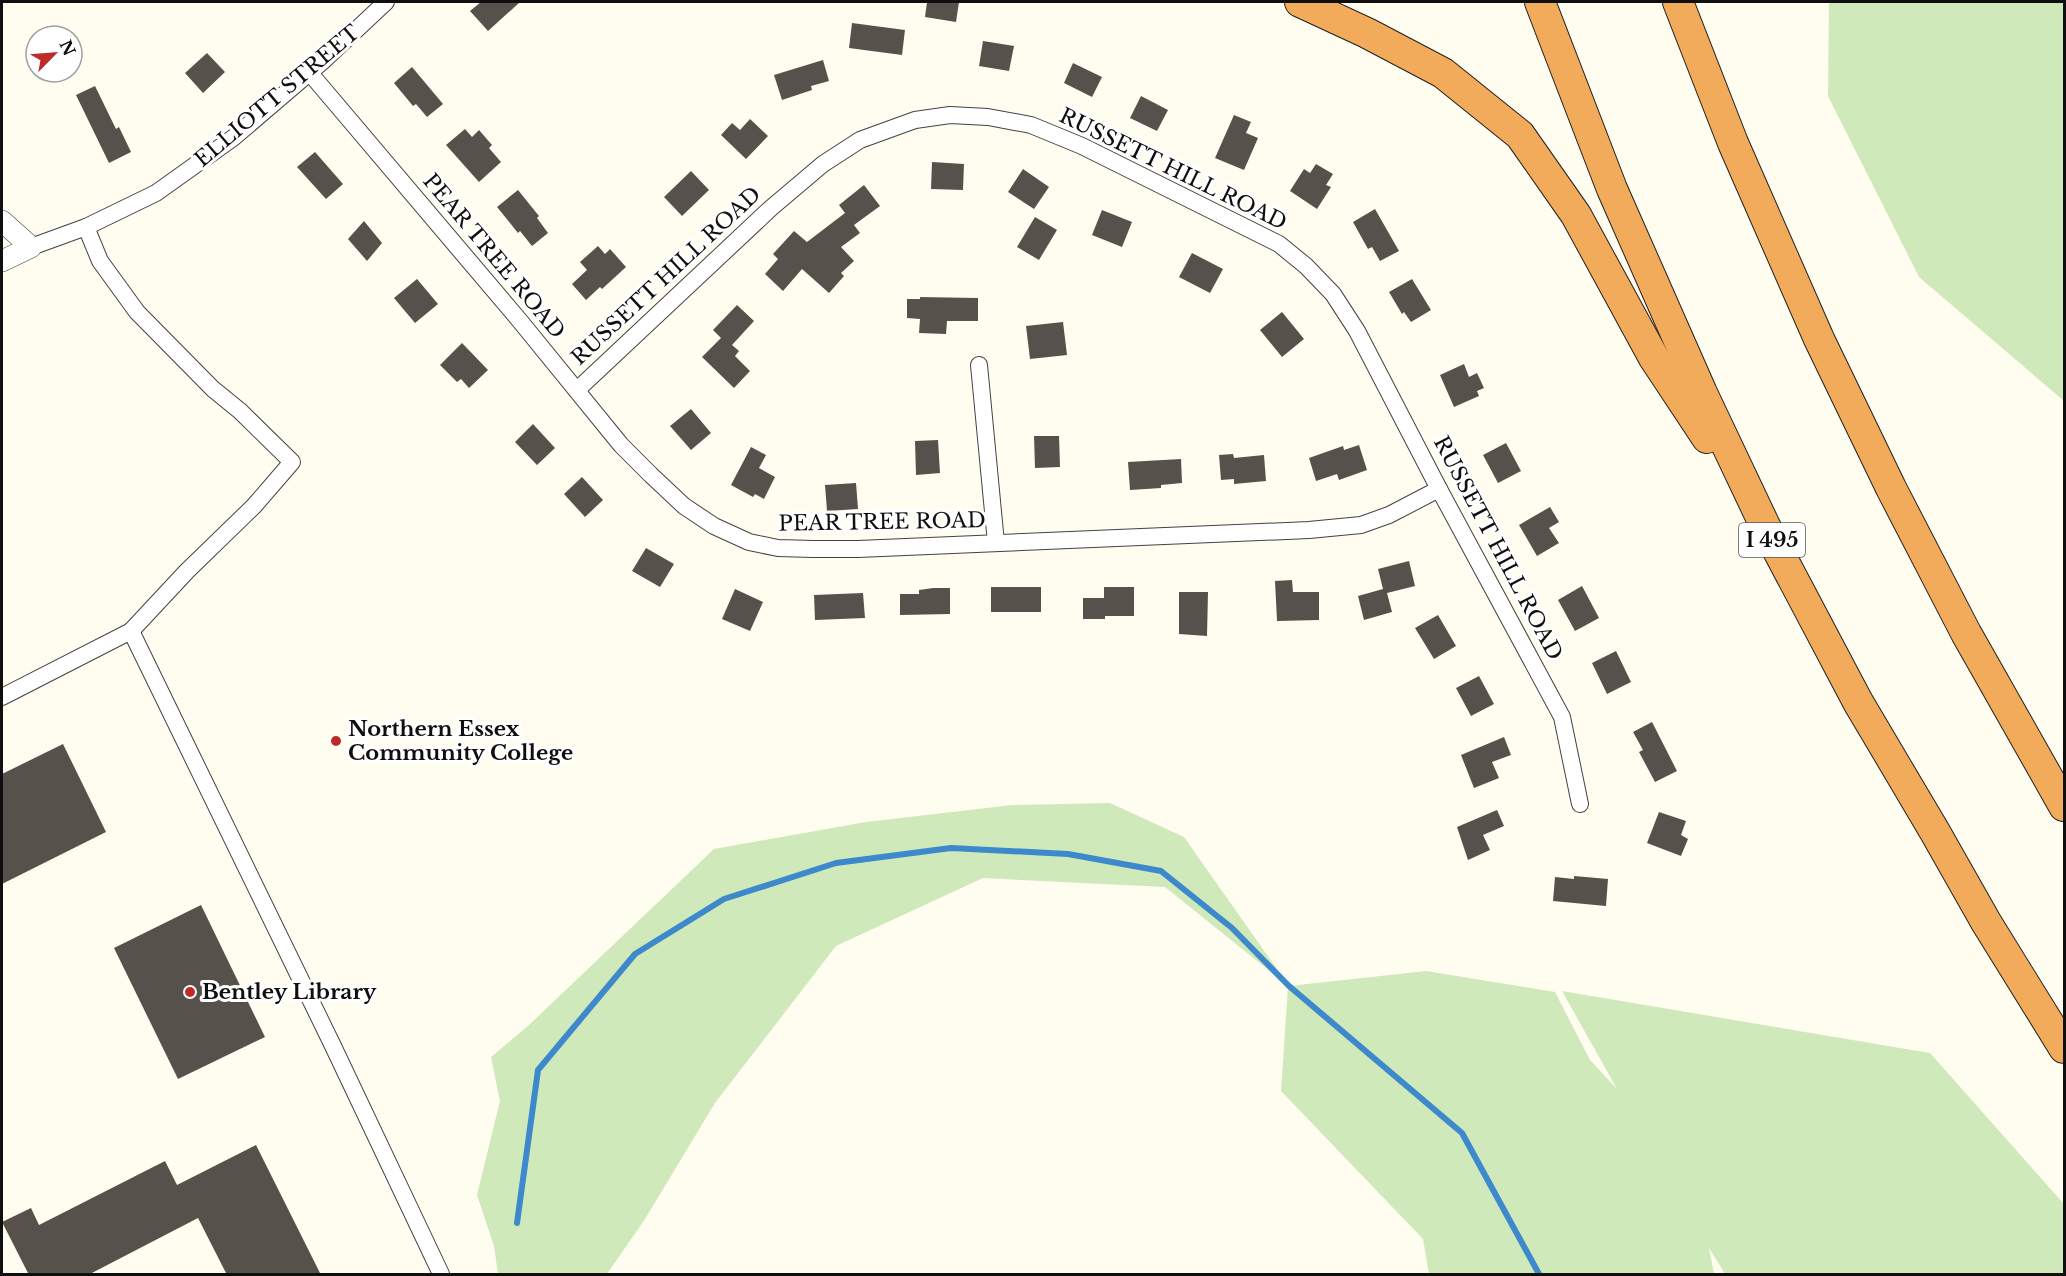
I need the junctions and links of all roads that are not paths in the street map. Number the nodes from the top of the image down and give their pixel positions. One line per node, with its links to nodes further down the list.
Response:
1 (386, 2): 5 (street, ELLIOTT STREET)
2 (1300, 2): 13 (highway)
3 (1540, 2): 13 (highway, I 495)
4 (1678, 2): 18 (highway)
5 (309, 72): 7 (street, ELLIOTT STREET); 11 (street, PEAR TREE ROAD)
6 (2, 221): 8 (street)
7 (86, 227): 8 (street, ELLIOTT STREET); 15 (street)
8 (31, 247): 9 (street, ELLIOTT STREET)
9 (2, 261)
10 (979, 365): 14 (street)
11 (577, 390): 12 (street, RUSSETT HILL ROAD); 14 (street, PEAR TREE ROAD)
12 (1439, 489): 14 (street, PEAR TREE ROAD); 17 (street, RUSSETT HILL ROAD)
13 (1765, 526): 19 (highway, I 495)
14 (996, 543)
15 (131, 632): 16 (street); 20 (street)
16 (2, 697)
17 (1580, 804)
18 (2064, 806)
19 (2064, 1048)
20 (441, 1275)

